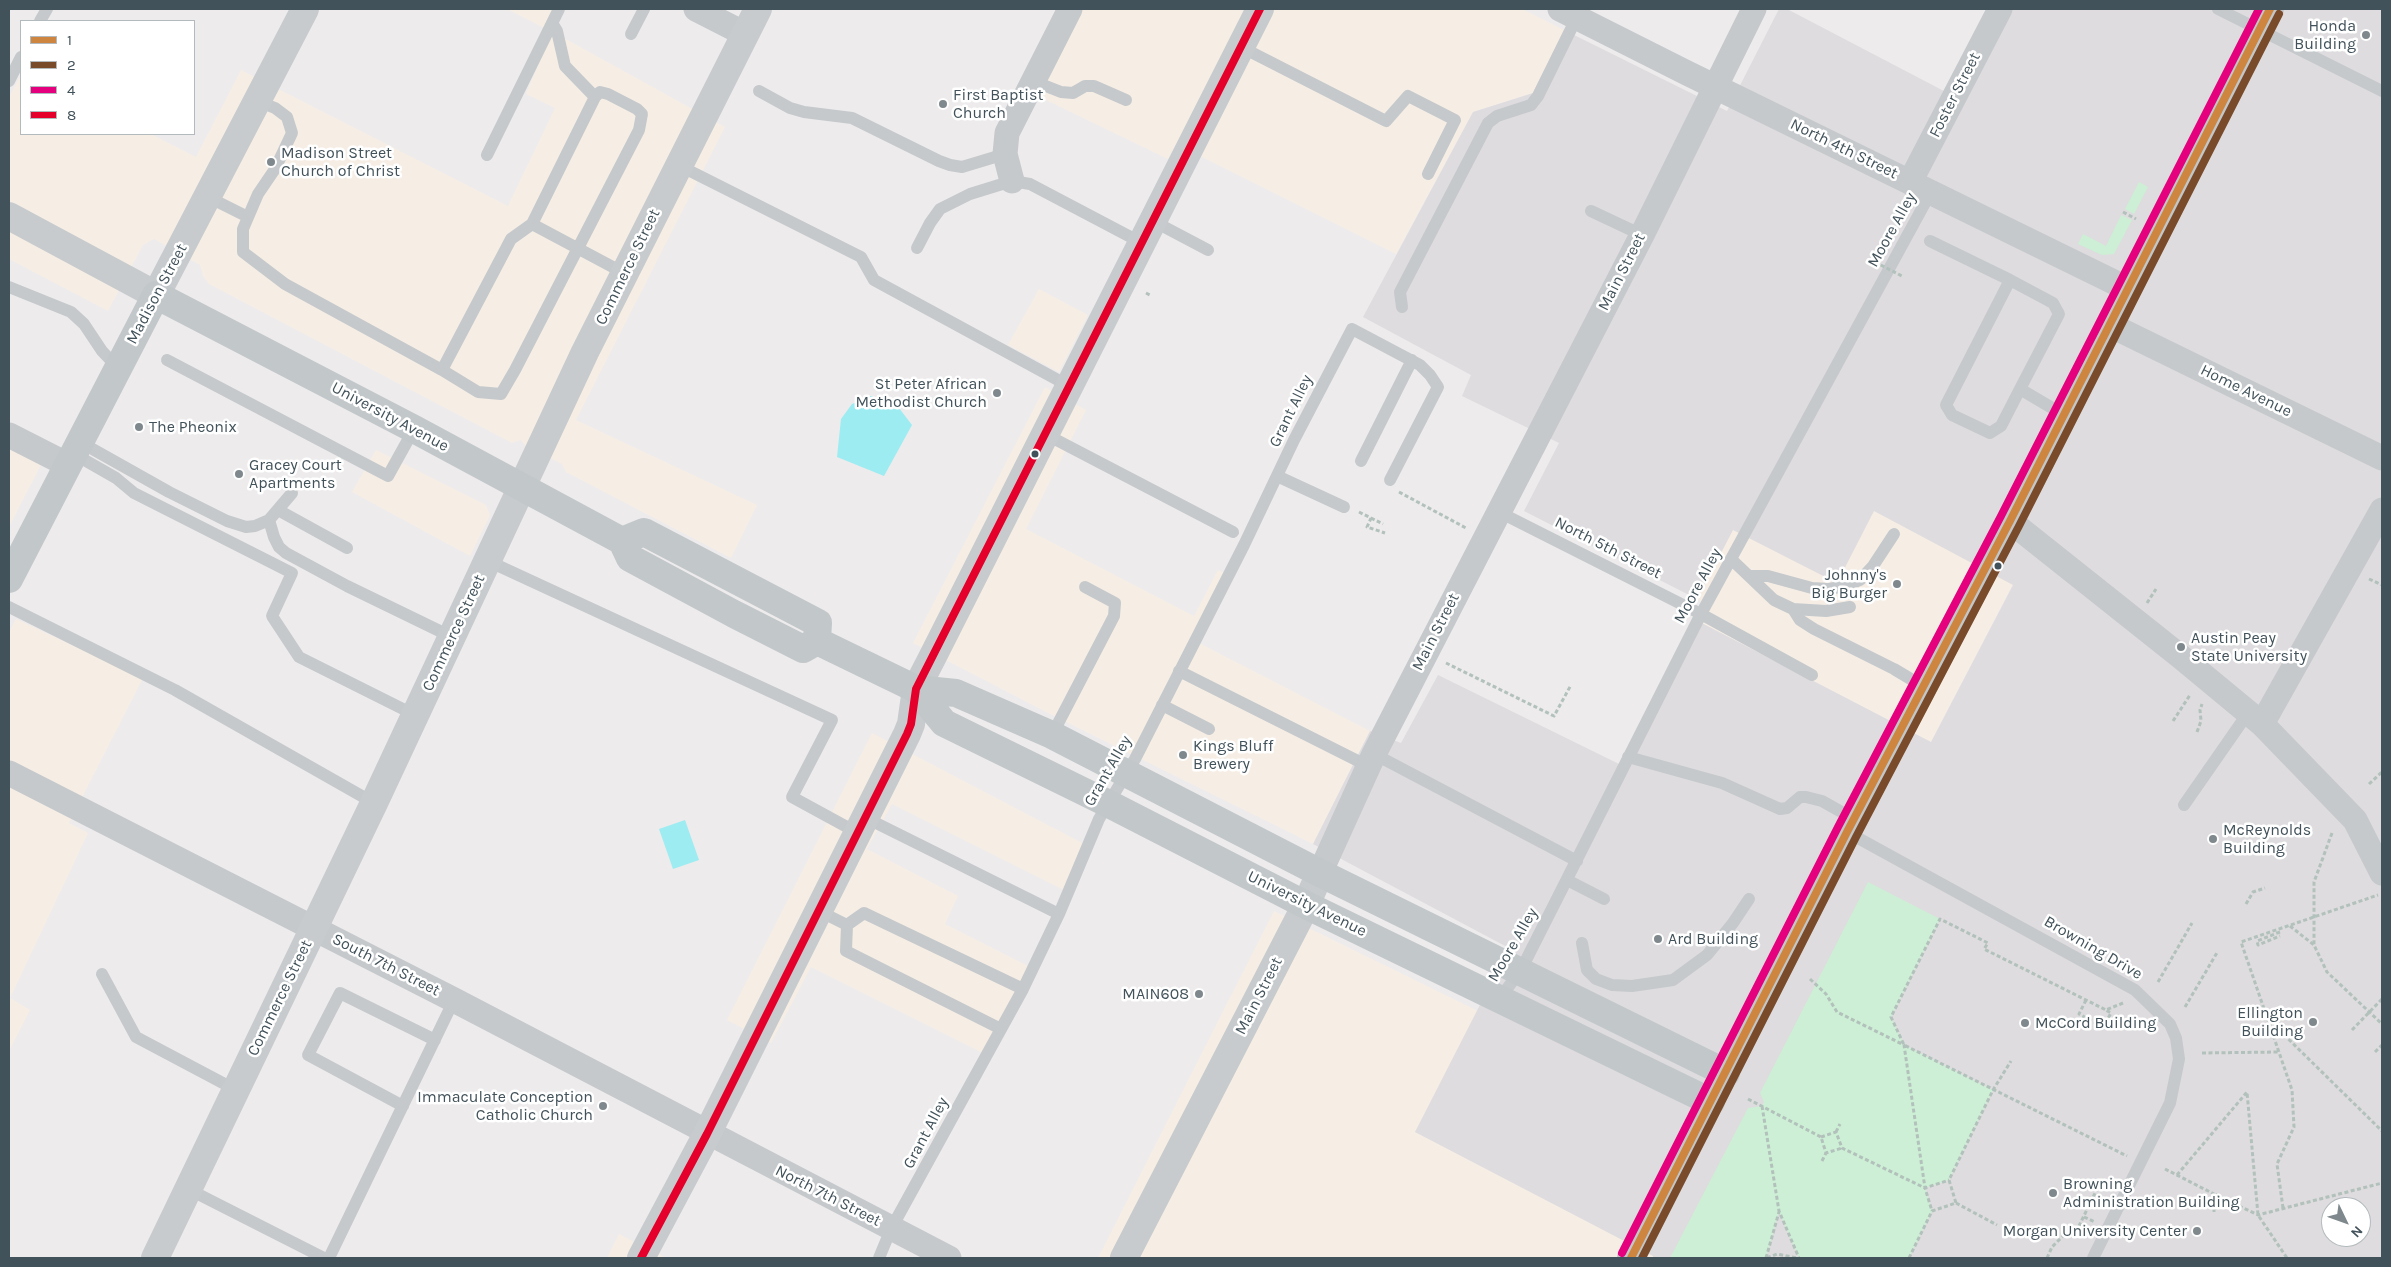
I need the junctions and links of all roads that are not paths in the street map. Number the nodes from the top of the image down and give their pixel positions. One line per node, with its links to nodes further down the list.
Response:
1 (47, 9): 13 (lane)
2 (559, 9): 15 (lane)
3 (644, 9): 16 (lane)
4 (696, 9): 17 (street)
5 (758, 9): 17 (street, Commerce Street)
6 (1070, 9): 21 (street)
7 (1260, 9): 18 (street)
8 (1754, 9): 22 (street, Main Street)
9 (2000, 9): 33 (street, Foster Street)
10 (2218, 9): 14 (lane)
11 (301, 10): 27 (street, Madison Street)
12 (1569, 13): 22 (street, North 4th Street); 50 (lane)
13 (41, 20)
14 (2264, 20): 24 (lane); 48 (main road)
15 (552, 23): 25 (lane); 29 (lane)
16 (631, 34)
17 (745, 34): 30 (street, Commerce Street)
18 (1241, 46): 31 (lane); 39 (street)
19 (20, 59): 20 (lane)
20 (9, 81)
21 (1033, 81): 26 (lane); 28 (street)
22 (1714, 86): 33 (street, North 4th Street); 40 (street, Main Street)
23 (759, 91): 28 (lane)
24 (2382, 91)
25 (595, 97): 38 (lane); 42 (lane)
26 (1126, 100)
27 (257, 101): 34 (street, Madison Street); 37 (lane)
28 (1005, 154): 32 (street)
29 (487, 155)
30 (678, 165): 45 (street, Commerce Street); 56 (lane)
31 (1428, 174)
32 (1012, 180): 39 (lane); 43 (lane)
33 (1920, 187): 48 (street, North 4th Street); 78 (lane, Moore Alley)
34 (208, 197): 37 (lane); 49 (street, Madison Street)
35 (1591, 210): 40 (lane)
36 (9, 216): 49 (street)
37 (248, 217): 55 (lane)
38 (532, 224): 42 (lane); 55 (lane)
39 (1148, 232): 44 (lane); 56 (street)
40 (1642, 235): 72 (street, Main Street)
41 (1930, 241): 46 (lane)
42 (577, 247): 45 (lane); 55 (lane)
43 (917, 248)
44 (1208, 250)
45 (624, 273): 67 (street, Commerce Street)
46 (2010, 280): 57 (lane); 57 (lane)
47 (9, 287): 54 (lane)
48 (2128, 289): 51 (main road)
49 (156, 295): 54 (main road, Madison Street); 59 (main road, University Avenue)
50 (1402, 307)
51 (2110, 325): 58 (main road); 63 (street, Home Avenue)
52 (167, 360): 59 (lane)
53 (1412, 360): 64 (lane); 65 (lane, Grant Alley); 66 (lane)
54 (118, 368): 62 (main road, Madison Street)
55 (442, 370)
56 (1069, 386): 60 (street)
57 (2020, 389): 58 (lane)
58 (2064, 415): 74 (main road)
59 (414, 429): 67 (main road, University Avenue)
60 (1045, 434): 75 (lane); 91 (street)
61 (9, 435): 62 (street)
62 (74, 453): 73 (lane); 81 (main road, Madison Street); 93 (lane)
63 (2382, 458)
64 (1361, 461)
65 (1277, 476): 69 (lane); 88 (lane, Grant Alley)
66 (1390, 480)
67 (523, 488): 79 (street, Commerce Street); 91 (main road, University Avenue)
68 (292, 493): 70 (lane)
69 (1344, 507)
70 (278, 510): 73 (lane); 77 (lane)
71 (2382, 510): 94 (street)
72 (1499, 512): 86 (lane, North 5th Street); 98 (street, Main Street)
73 (269, 520): 87 (lane)
74 (2010, 521): 90 (main road); 94 (street)
75 (1233, 532)
76 (1894, 534): 80 (lane)
77 (347, 548)
78 (1731, 559): 80 (lane); 86 (lane, Moore Alley)
79 (488, 561): 87 (street, Commerce Street); 105 (lane)
80 (1751, 576): 85 (lane)
81 (9, 579)
82 (1085, 587): 96 (lane)
83 (9, 607): 101 (lane)
84 (1850, 607): 85 (lane)
85 (1793, 610): 90 (lane)
86 (1701, 614): 89 (lane, North 5th Street); 97 (lane, Moore Alley)
87 (452, 636): 93 (street, Commerce Street)
88 (1179, 671): 92 (lane, Grant Alley); 98 (lane)
89 (1812, 675)
90 (1924, 687): 104 (main road)
91 (916, 689): 96 (main road, University Avenue); 102 (main road, University Avenue); 105 (street)
92 (1162, 705): 95 (lane); 100 (lane, Grant Alley)
93 (415, 715): 101 (street, Commerce Street)
94 (2255, 718): 103 (lane); 108 (street)
95 (1209, 729)
96 (1052, 735): 100 (main road, University Avenue)
97 (1628, 757): 104 (lane, Browning Drive); 106 (lane, Moore Alley)
98 (1371, 760): 106 (lane); 107 (street, Main Street)
99 (9, 773): 116 (street, South 7th Street)
100 (1126, 773): 102 (lane, Grant Alley); 107 (main road, University Avenue)
101 (374, 804): 116 (street, Commerce Street)
102 (1109, 804): 112 (main road, University Avenue); 114 (lane, Grant Alley)
103 (2184, 805)
104 (1851, 825): 125 (main road); 140 (lane, Browning Drive)
105 (862, 826): 113 (street); 114 (lane)
106 (1577, 861): 109 (lane, Moore Alley)
107 (1320, 873): 112 (street, Main Street); 118 (main road, University Avenue)
108 (2382, 873)
109 (1567, 880): 110 (lane); 118 (lane, Moore Alley)
110 (1604, 899)
111 (1749, 899): 117 (lane)
112 (1306, 905): 121 (main road, University Avenue); 138 (street, Main Street)
113 (819, 910): 115 (lane); 129 (street)
114 (1060, 914): 120 (lane, Grant Alley)
115 (847, 925): 120 (lane); 123 (lane)
116 (314, 928): 122 (street, South 7th Street); 126 (street, Commerce Street)
117 (1582, 943)
118 (1521, 970): 121 (lane, Moore Alley); 125 (main road, University Avenue)
119 (102, 974): 126 (lane)
120 (1023, 988): 123 (lane, Grant Alley)
121 (1500, 998): 127 (main road, University Avenue)
122 (454, 1000): 124 (lane); 129 (street, South 7th Street)
123 (1001, 1028): 131 (lane, Grant Alley)
124 (435, 1040): 128 (lane); 128 (lane)
125 (1726, 1073): 127 (main road)
126 (236, 1090): 130 (street, Commerce Street)
127 (1711, 1102): 139 (main road)
128 (403, 1106): 134 (lane)
129 (707, 1134): 131 (street, North 7th Street); 135 (street)
130 (188, 1188): 132 (street, Commerce Street); 133 (lane)
131 (891, 1229): 136 (lane, Grant Alley); 137 (street, North 7th Street)
132 (159, 1257)
133 (324, 1258)
134 (329, 1258)
135 (641, 1258)
136 (879, 1258)
137 (949, 1258)
138 (1124, 1258)
139 (1631, 1258)
140 (2094, 1258)

